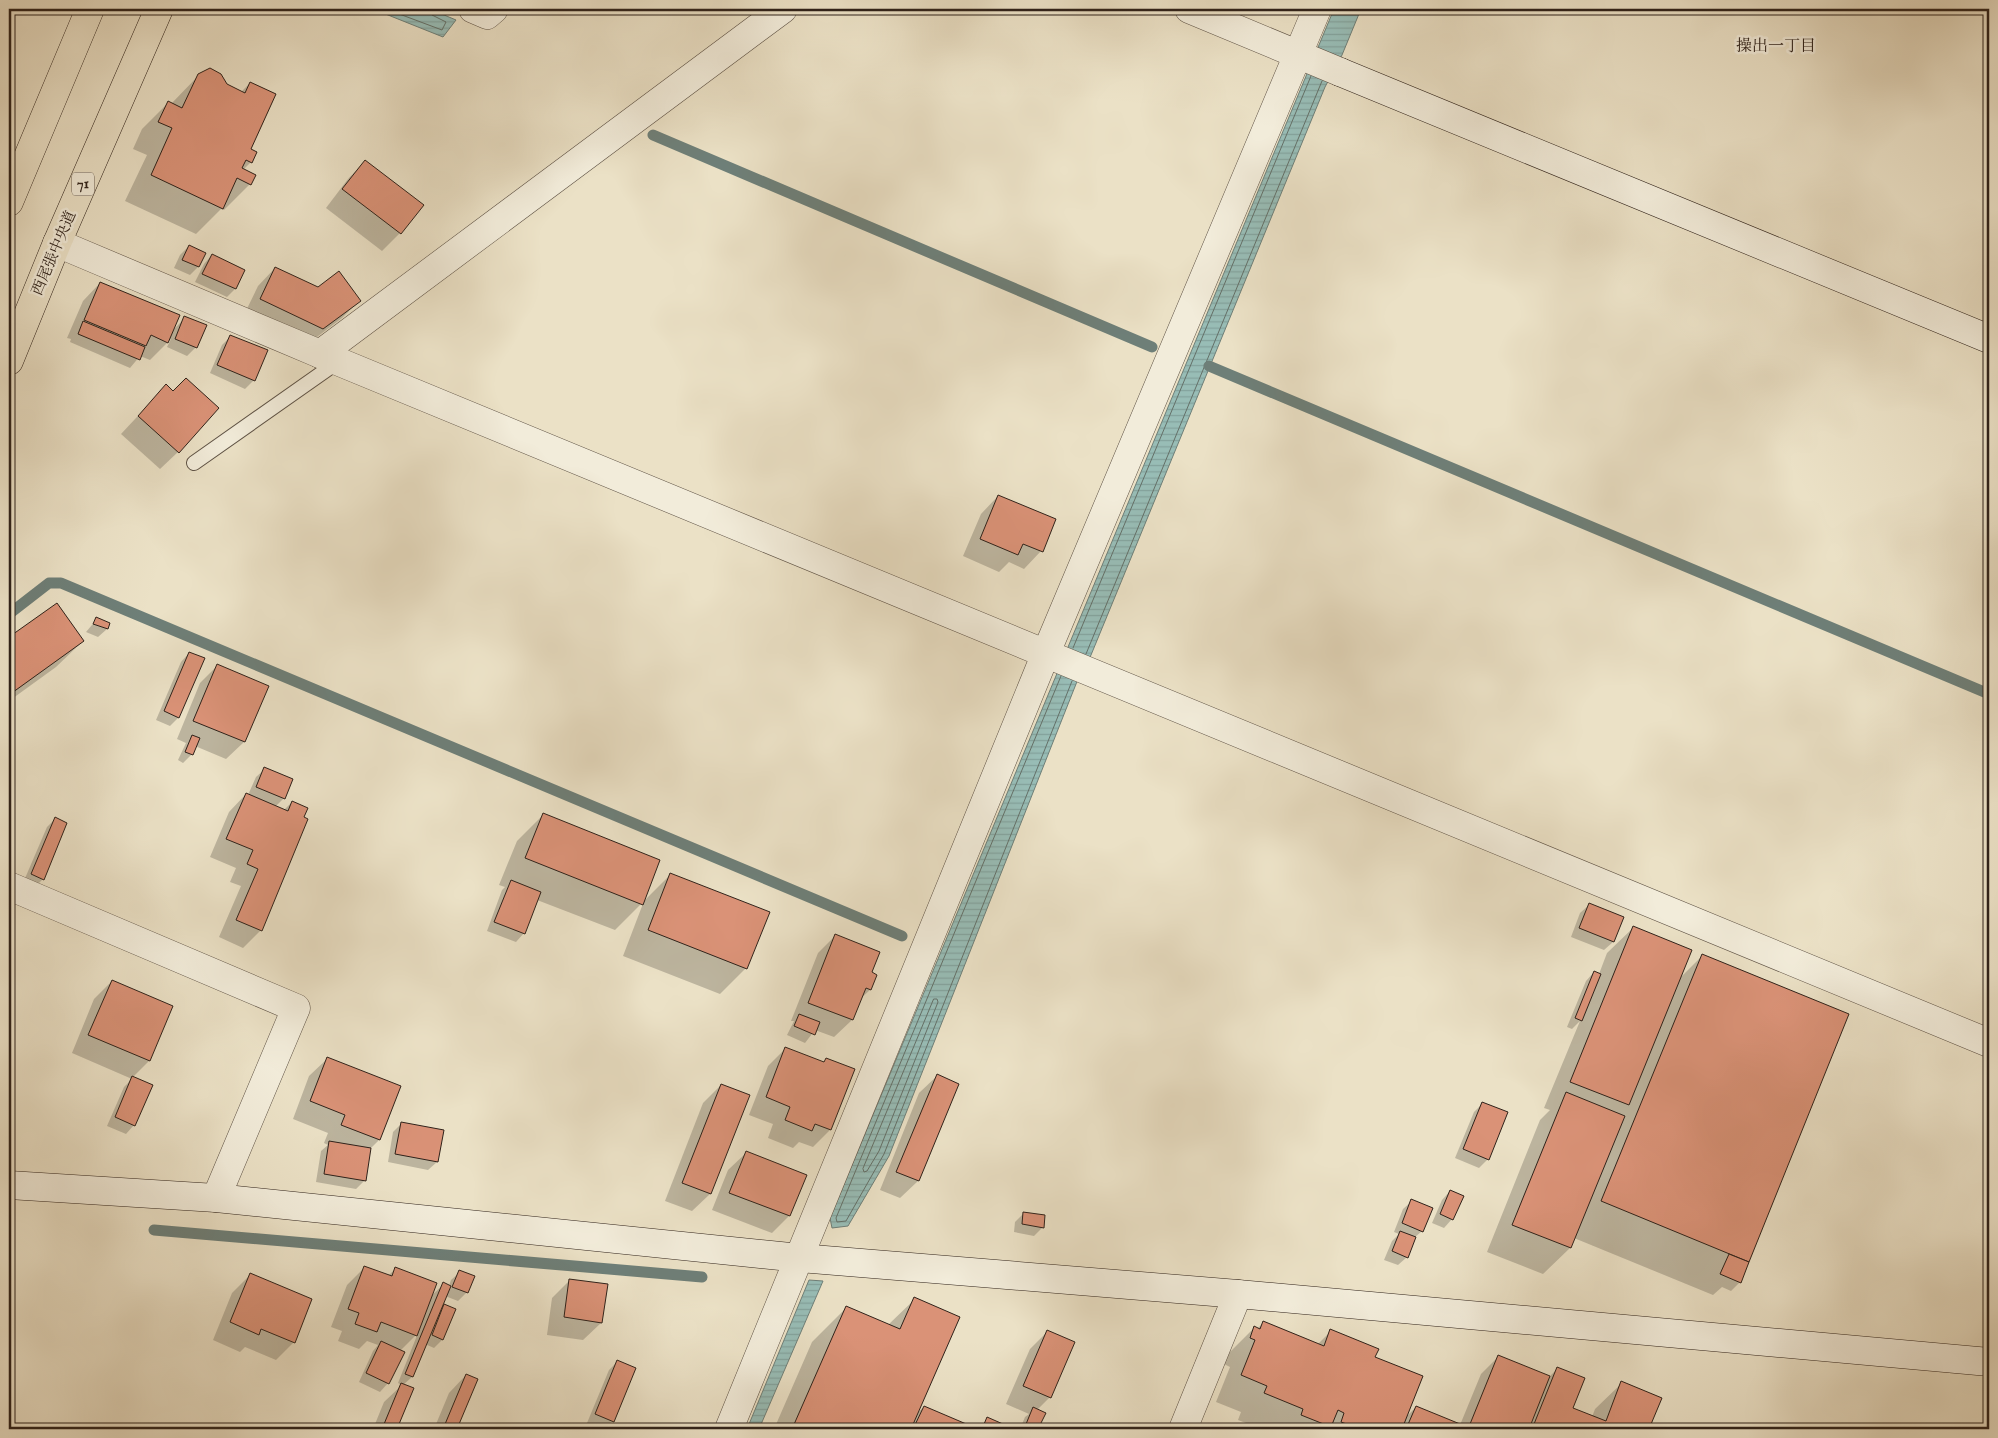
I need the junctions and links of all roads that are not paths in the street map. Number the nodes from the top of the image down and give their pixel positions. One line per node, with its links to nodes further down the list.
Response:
1 (90, 9): 9 (main road)
2 (159, 9): 11 (main road, 西尾張中央道 / 71)
3 (473, 9): 4 (street)
4 (494, 9)
5 (782, 9): 13 (street)
6 (1189, 9): 8 (street)
7 (1317, 9): 8 (street)
8 (1303, 56): 12 (street); 16 (street)
9 (16, 168): 10 (main road)
10 (9, 202)
11 (58, 243): 13 (street); 14 (main road, 西尾張中央道 / 71)
12 (1989, 339)
13 (330, 358): 15 (lane); 16 (street)
14 (9, 361)
15 (194, 463)
16 (1051, 656): 18 (street); 21 (street)
17 (9, 886): 20 (street)
18 (1989, 1043)
19 (9, 1185): 20 (street)
20 (216, 1198): 21 (street)
21 (800, 1258): 22 (street); 24 (street)
22 (1238, 1294): 23 (street); 25 (street)
23 (1989, 1362)
24 (729, 1429)
25 (1183, 1429)

